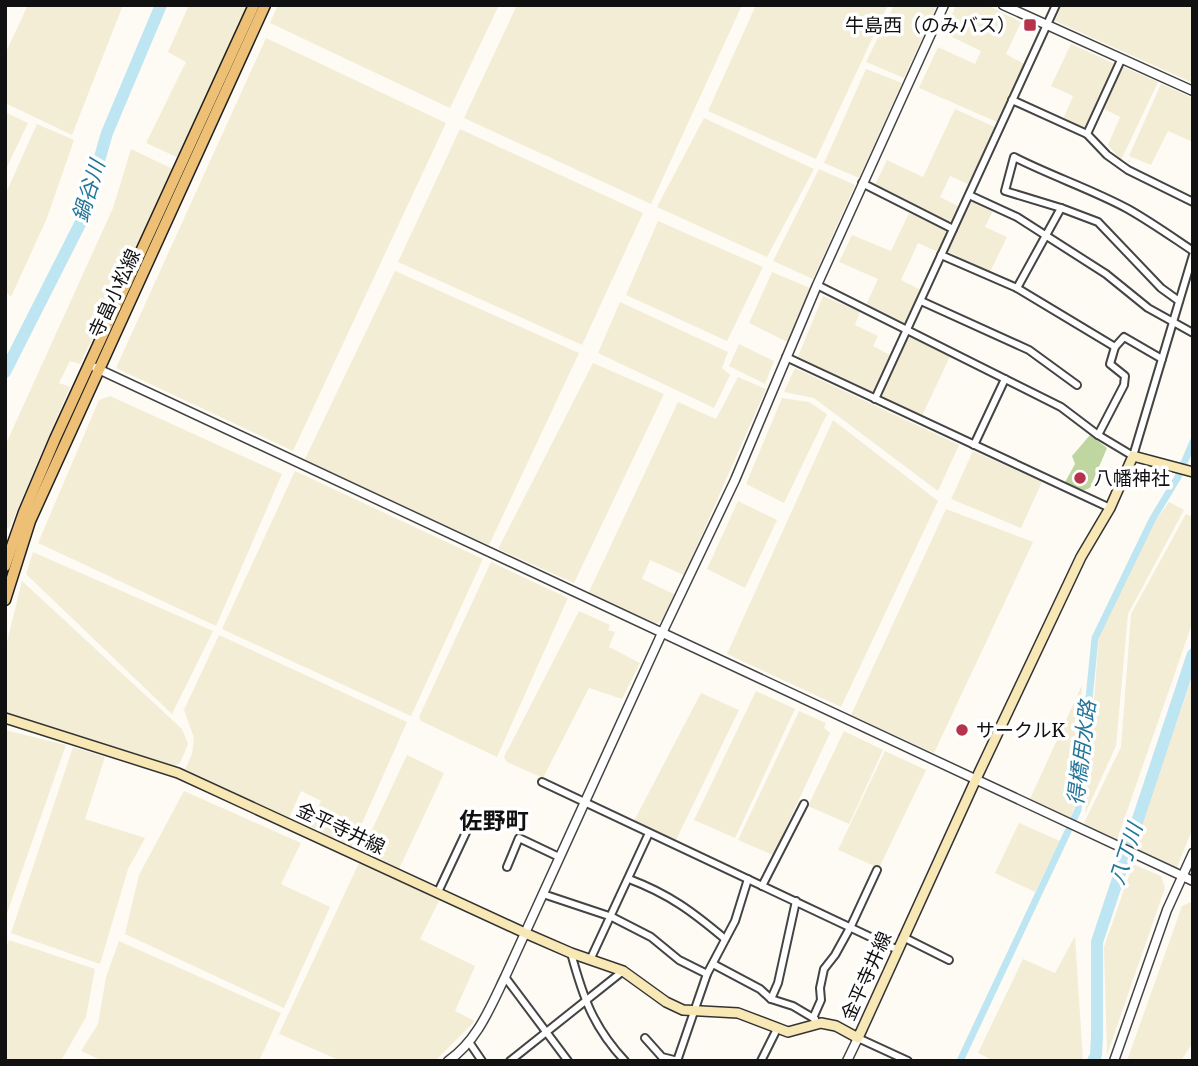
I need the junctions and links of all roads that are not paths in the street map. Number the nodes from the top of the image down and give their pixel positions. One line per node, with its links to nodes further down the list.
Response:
1 (254, 5): 29 (main road, 寺畠小松線)
2 (265, 5): 29 (main road, 寺畠小松線)
3 (944, 5): 11 (street)
4 (1003, 5): 6 (street)
5 (1056, 5): 6 (street)
6 (1046, 26): 7 (street); 9 (street)
7 (1121, 60): 8 (street); 10 (street)
8 (1193, 91)
9 (1012, 100): 10 (street); 12 (street)
10 (1087, 134): 13 (street)
11 (862, 183): 15 (street); 19 (street)
12 (969, 195): 15 (street); 16 (street)
13 (1193, 202)
14 (1060, 208): 16 (street); 17 (street); 22 (street)
15 (953, 229): 18 (street)
16 (1046, 236): 20 (street); 23 (street)
17 (1193, 253): 22 (street)
18 (942, 255): 20 (street); 21 (street)
19 (817, 285): 24 (street); 27 (street)
20 (1017, 288): 26 (street)
21 (921, 301): 24 (street); 31 (street)
22 (1179, 302): 23 (street)
23 (1172, 323): 25 (street); 28 (street)
24 (908, 329): 30 (street); 32 (street)
25 (1193, 333)
26 (1115, 347): 28 (street); 33 (street)
27 (786, 357): 32 (street); 40 (street)
28 (1162, 359): 35 (street)
29 (94, 367): 38 (main road, 寺畠小松線); 39 (main road, 寺畠小松線); 40 (street)
30 (1005, 379): 33 (street); 34 (street)
31 (1077, 385)
32 (875, 399): 34 (street)
33 (1098, 435): 35 (street)
34 (974, 445): 37 (street)
35 (1133, 456): 36 (main road); 37 (main road, 金平寺井線)
36 (1186, 470)
37 (1110, 508): 42 (main road, 金平寺井線)
38 (5, 566)
39 (5, 600)
40 (662, 633): 42 (street); 44 (street)
41 (5, 718): 57 (main road, 金平寺井線)
42 (976, 779): 52 (street); 63 (main road, 金平寺井線)
43 (542, 782): 44 (street)
44 (584, 802): 47 (street); 49 (street)
45 (804, 804): 56 (street)
46 (469, 826): 57 (street)
47 (649, 833): 53 (street); 54 (street)
48 (1193, 853): 52 (street)
49 (559, 857): 50 (street); 58 (street)
50 (507, 867)
51 (877, 870): 61 (street)
52 (1182, 876): 55 (street); 91 (street)
53 (629, 879): 60 (street); 64 (street)
54 (748, 879): 56 (street); 64 (street)
55 (1193, 881)
56 (762, 886): 59 (street)
57 (438, 892): 62 (main road, 金平寺井線)
58 (543, 894): 60 (street); 62 (street)
59 (796, 901): 61 (street); 73 (street)
60 (612, 917): 67 (street); 71 (street)
61 (851, 926): 65 (street); 76 (street)
62 (525, 933): 66 (main road, 金平寺井線); 72 (street)
63 (903, 937): 65 (main road, 金平寺井線); 68 (street)
64 (725, 939): 69 (street)
65 (898, 950): 80 (main road, 金平寺井線)
66 (571, 953): 67 (main road, 金平寺井線); 74 (street)
67 (591, 958): 70 (main road, 金平寺井線)
68 (949, 960)
69 (713, 964): 71 (street); 73 (street)
70 (623, 971): 74 (street); 75 (main road, 金平寺井線)
71 (707, 974): 75 (street)
72 (505, 977): 78 (street); 81 (street)
73 (771, 999): 76 (street)
74 (584, 1000): 78 (street); 88 (street)
75 (695, 1010): 77 (main road, 金平寺井線); 82 (street)
76 (817, 1021): 77 (main road, 金平寺井線); 80 (main road, 金平寺井線)
77 (777, 1029): 89 (street)
78 (547, 1030): 86 (street); 87 (street)
79 (645, 1038): 82 (street)
80 (858, 1038): 83 (street); 90 (street)
81 (469, 1042): 84 (street); 85 (street)
82 (677, 1060)
83 (907, 1060)
84 (448, 1061)
85 (482, 1061)
86 (510, 1061)
87 (568, 1061)
88 (625, 1061)
89 (761, 1061)
90 (847, 1061)
91 (1114, 1061)

